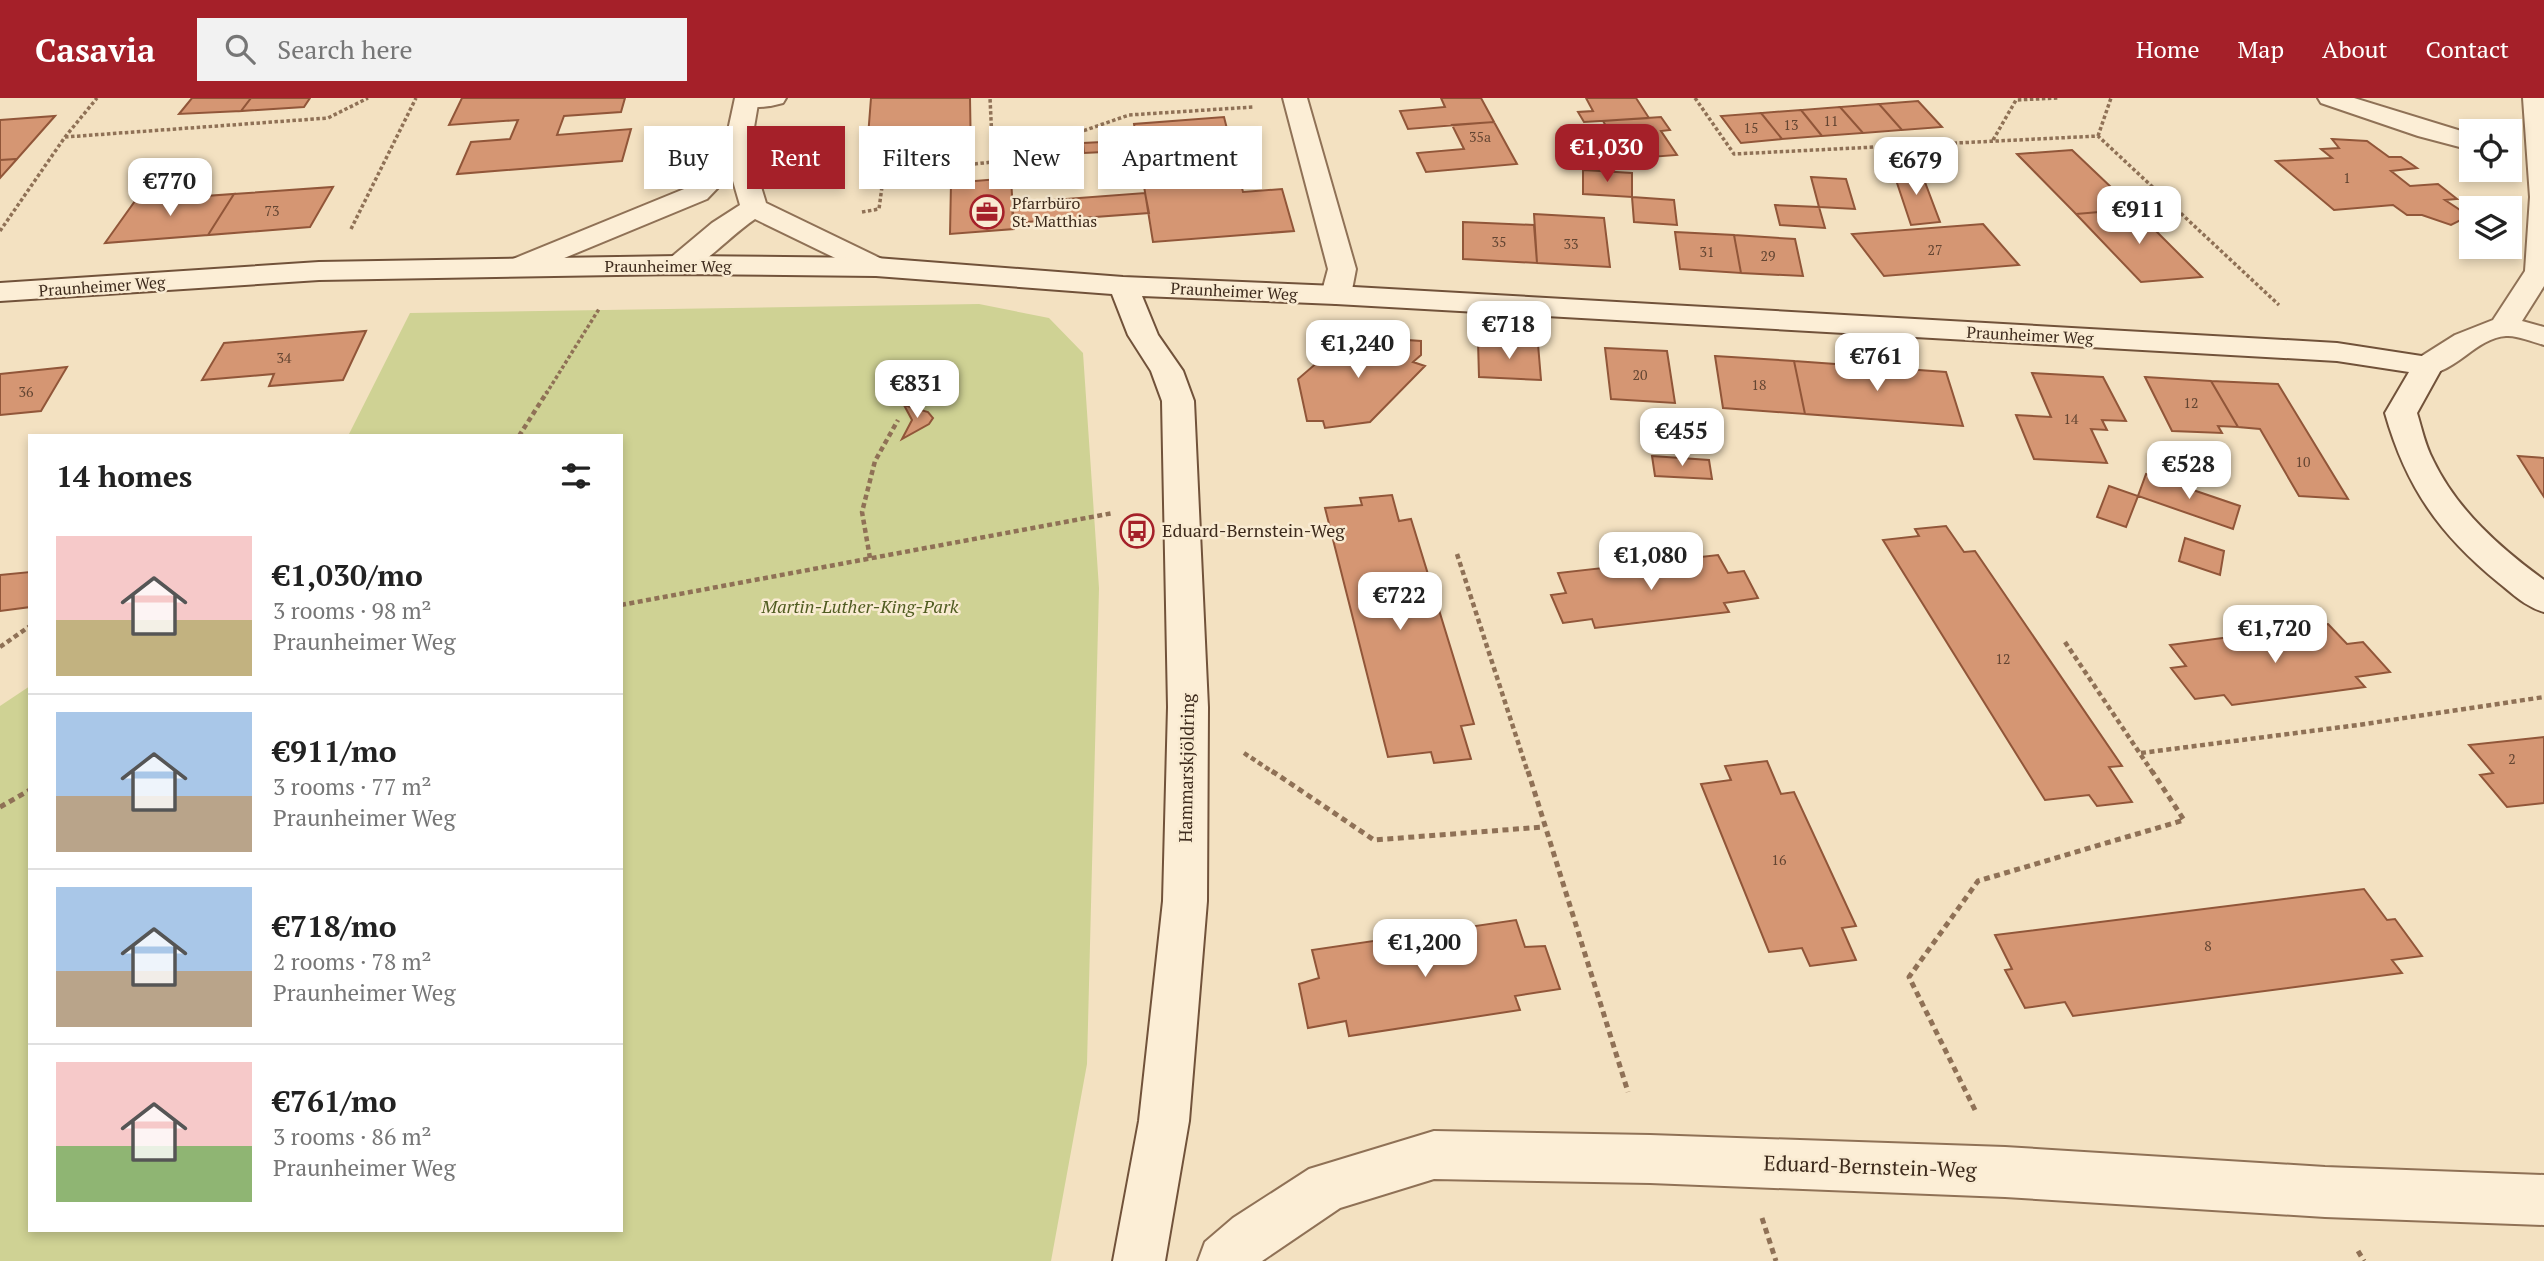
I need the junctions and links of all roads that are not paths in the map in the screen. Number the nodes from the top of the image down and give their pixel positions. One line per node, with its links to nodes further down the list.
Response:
1 (774, 98): 5 (main road)
2 (1295, 98): 15 (main road)
3 (2330, 98): 6 (main road)
4 (2535, 98): 16 (main road)
5 (747, 99): 7 (main road)
6 (2459, 139)
7 (737, 151): 8 (main road); 9 (main road)
8 (698, 193): 10 (main road); 11 (main road)
9 (754, 208): 10 (main road); 12 (main road)
10 (679, 265): 11 (main road, Praunheimer Weg); 12 (main road, Praunheimer Weg)
11 (518, 267): 14 (main road, Praunheimer Weg)
12 (876, 267): 13 (main road, Praunheimer Weg)
13 (1123, 286): 15 (main road, Praunheimer Weg); 21 (main road, Hammarskjöldring)
14 (0, 292)
15 (1336, 295): 18 (main road, Praunheimer Weg)
16 (2504, 326): 17 (main road); 18 (main road)
17 (2544, 336)
18 (2428, 366): 19 (main road)
19 (2544, 599)
20 (2544, 1200): 22 (main road, Eduard-Bernstein-Weg)
21 (1139, 1261)
22 (1224, 1261)

